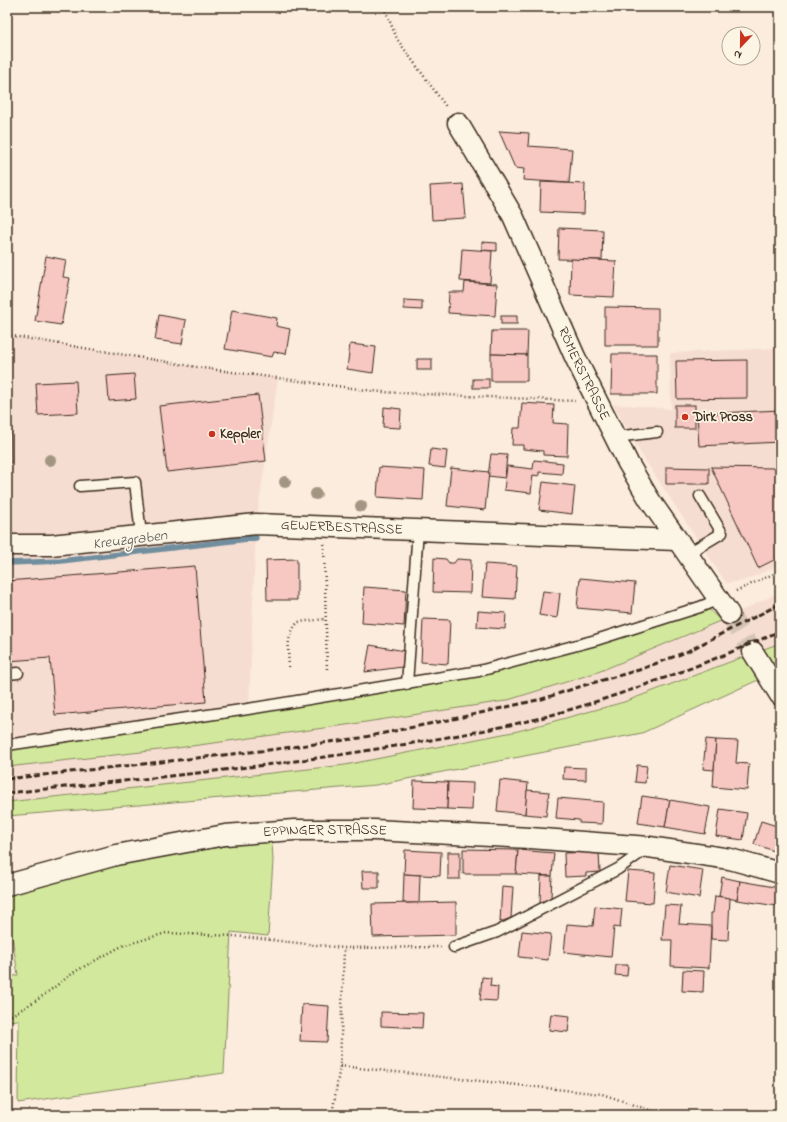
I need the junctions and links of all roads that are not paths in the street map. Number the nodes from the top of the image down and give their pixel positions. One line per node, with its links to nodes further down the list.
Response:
1 (458, 123): 3 (street, RÖMERSTRASSE)
2 (657, 432): 3 (lane)
3 (615, 437): 9 (street, RÖMERSTRASSE)
4 (80, 486): 7 (lane)
5 (700, 496): 9 (lane)
6 (418, 529): 7 (street, GEWERBESTRASSE); 9 (street, GEWERBESTRASSE); 14 (lane)
7 (142, 535): 8 (street, GEWERBESTRASSE)
8 (7, 541)
9 (682, 547): 10 (street, RÖMERSTRASSE)
10 (727, 602): 14 (lane)
11 (753, 652): 15 (street)
12 (18, 673): 13 (lane)
13 (7, 674)
14 (407, 684): 16 (lane)
15 (778, 686)
16 (7, 745)
17 (649, 847): 18 (street, EPPINGER STRASSE); 19 (street, EPPINGER STRASSE); 20 (lane)
18 (780, 873)
19 (7, 884)
20 (454, 947)

